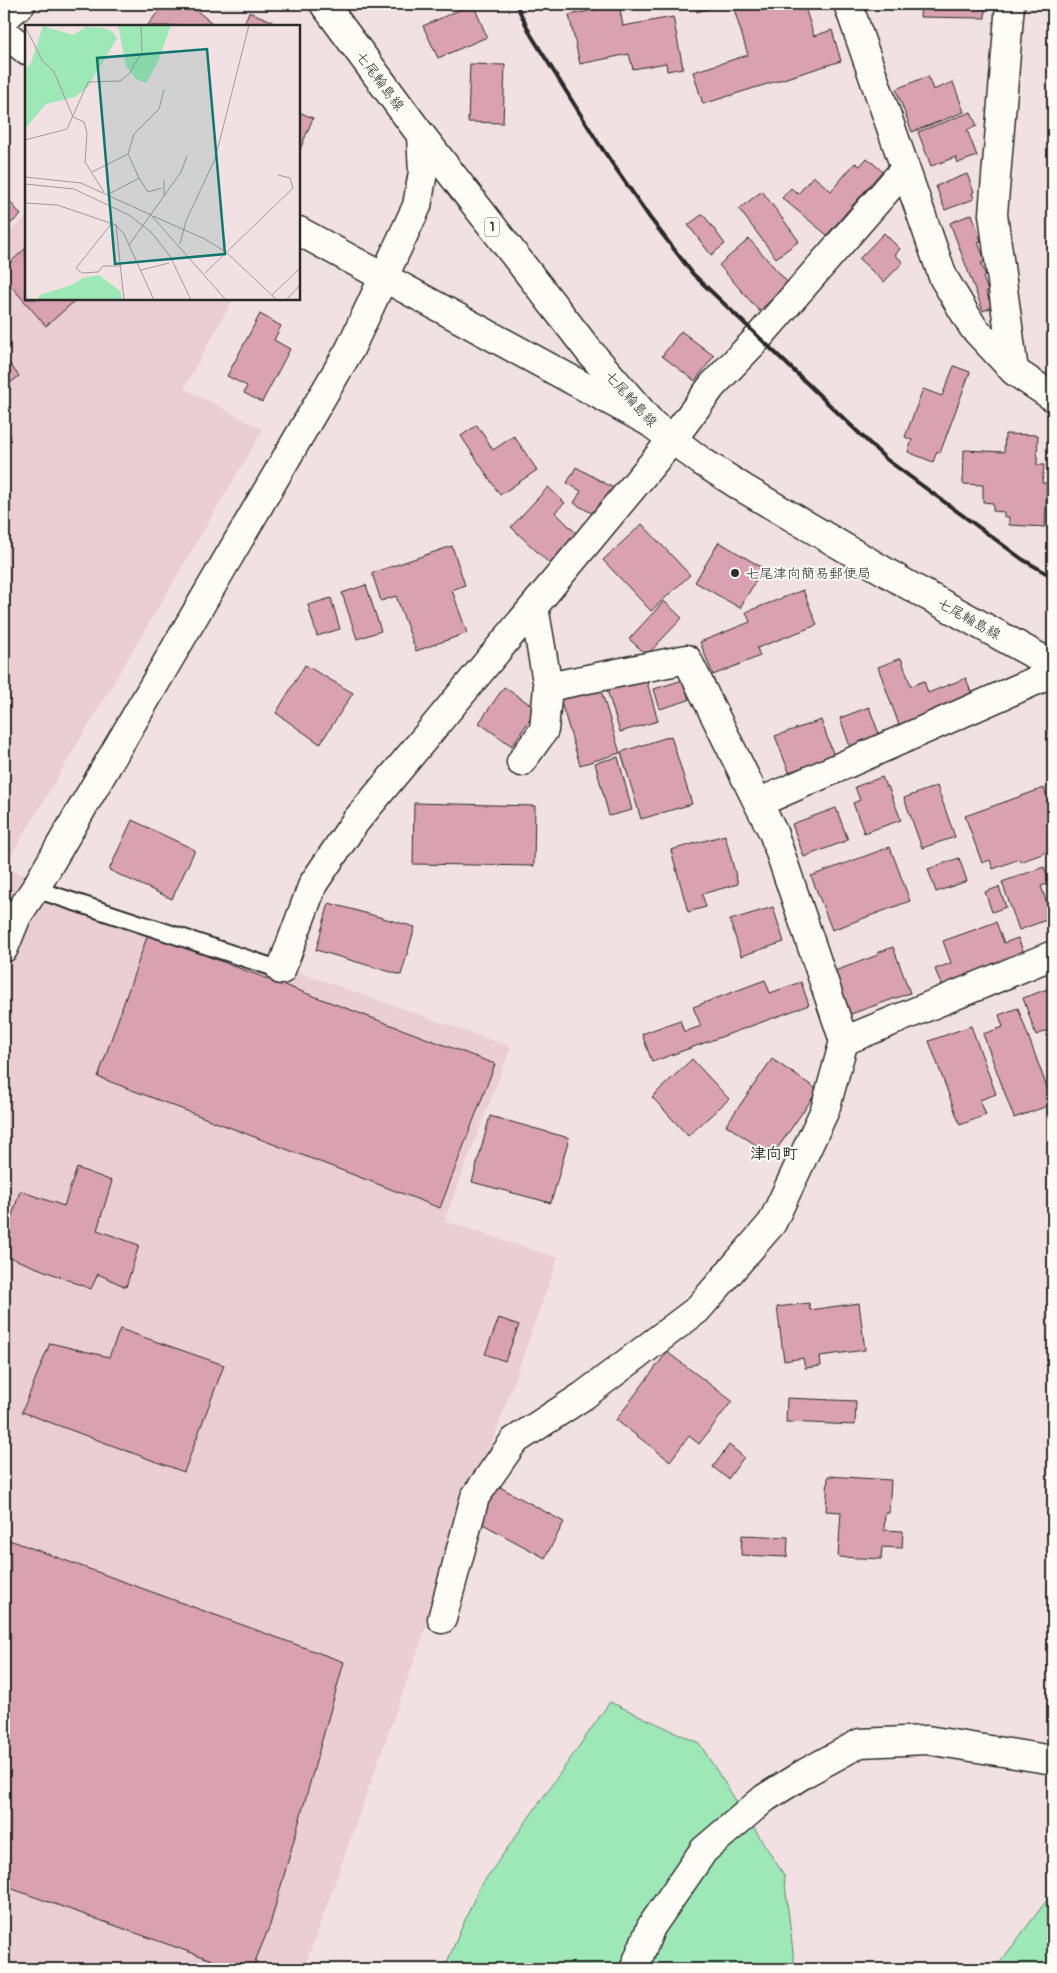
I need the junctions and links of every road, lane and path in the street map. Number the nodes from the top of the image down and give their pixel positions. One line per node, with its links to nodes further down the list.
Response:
1 (21, 4): 5 (street)
2 (324, 4): 8 (street, 七尾輪島線 / 1)
3 (848, 4): 9 (street)
4 (1010, 4): 12 (street)
5 (4, 18)
6 (4, 33): 7 (street)
7 (25, 49)
8 (421, 136): 11 (street); 14 (street, 七尾輪島線 / 1)
9 (905, 169): 12 (street); 14 (street)
10 (300, 232): 11 (street)
11 (383, 278): 14 (street); 21 (street)
12 (1014, 371): 13 (street)
13 (1053, 396)
14 (662, 432): 15 (street); 16 (street, 七尾輪島線 / 1)
15 (534, 606): 18 (street); 25 (street)
16 (1053, 665)
17 (1053, 673): 20 (street)
18 (548, 687): 19 (street); 20 (street)
19 (521, 762)
20 (758, 803): 26 (street)
21 (35, 889): 22 (street); 25 (lane)
22 (10, 914): 23 (street)
23 (4, 948)
24 (1053, 955): 26 (street)
25 (281, 970)
26 (844, 1041): 27 (street)
27 (442, 1619)
28 (1053, 1760): 29 (street)
29 (634, 1969)

